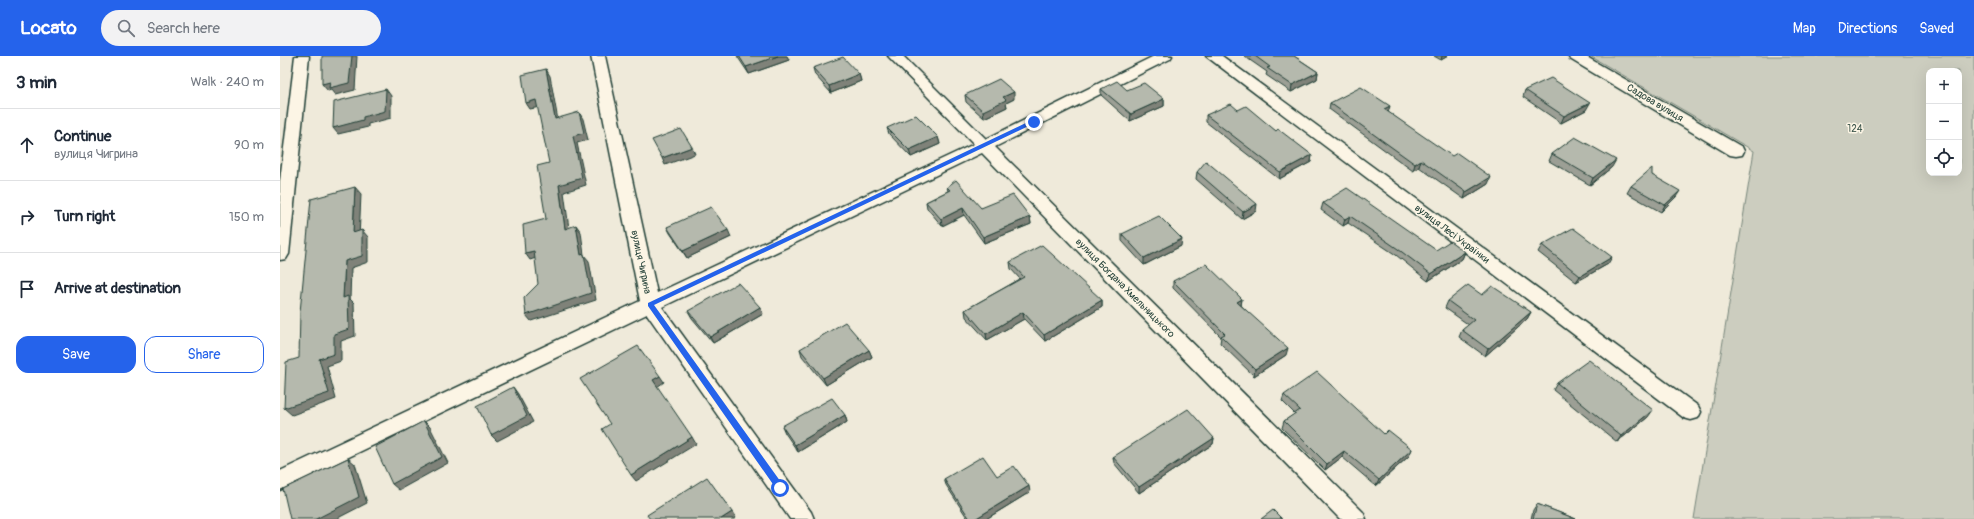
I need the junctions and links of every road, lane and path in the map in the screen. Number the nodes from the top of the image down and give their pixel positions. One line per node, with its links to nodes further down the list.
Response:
1 (302, 56): 9 (street)
2 (598, 56): 10 (street, вулиця Чигрина)
3 (895, 56): 7 (street, вулиця Богдана Хмельницького)
4 (1165, 56): 7 (street)
5 (1213, 56): 11 (street, вулиця Лесі Українки)
6 (1575, 56): 8 (street, Садова вулиця)
7 (983, 146): 10 (street); 14 (street, вулиця Богдана Хмельницького)
8 (1736, 151)
9 (280, 254)
10 (650, 304): 12 (street); 13 (street, вулиця Чигрина)
11 (1692, 412)
12 (280, 481)
13 (803, 519)
14 (1355, 519)

